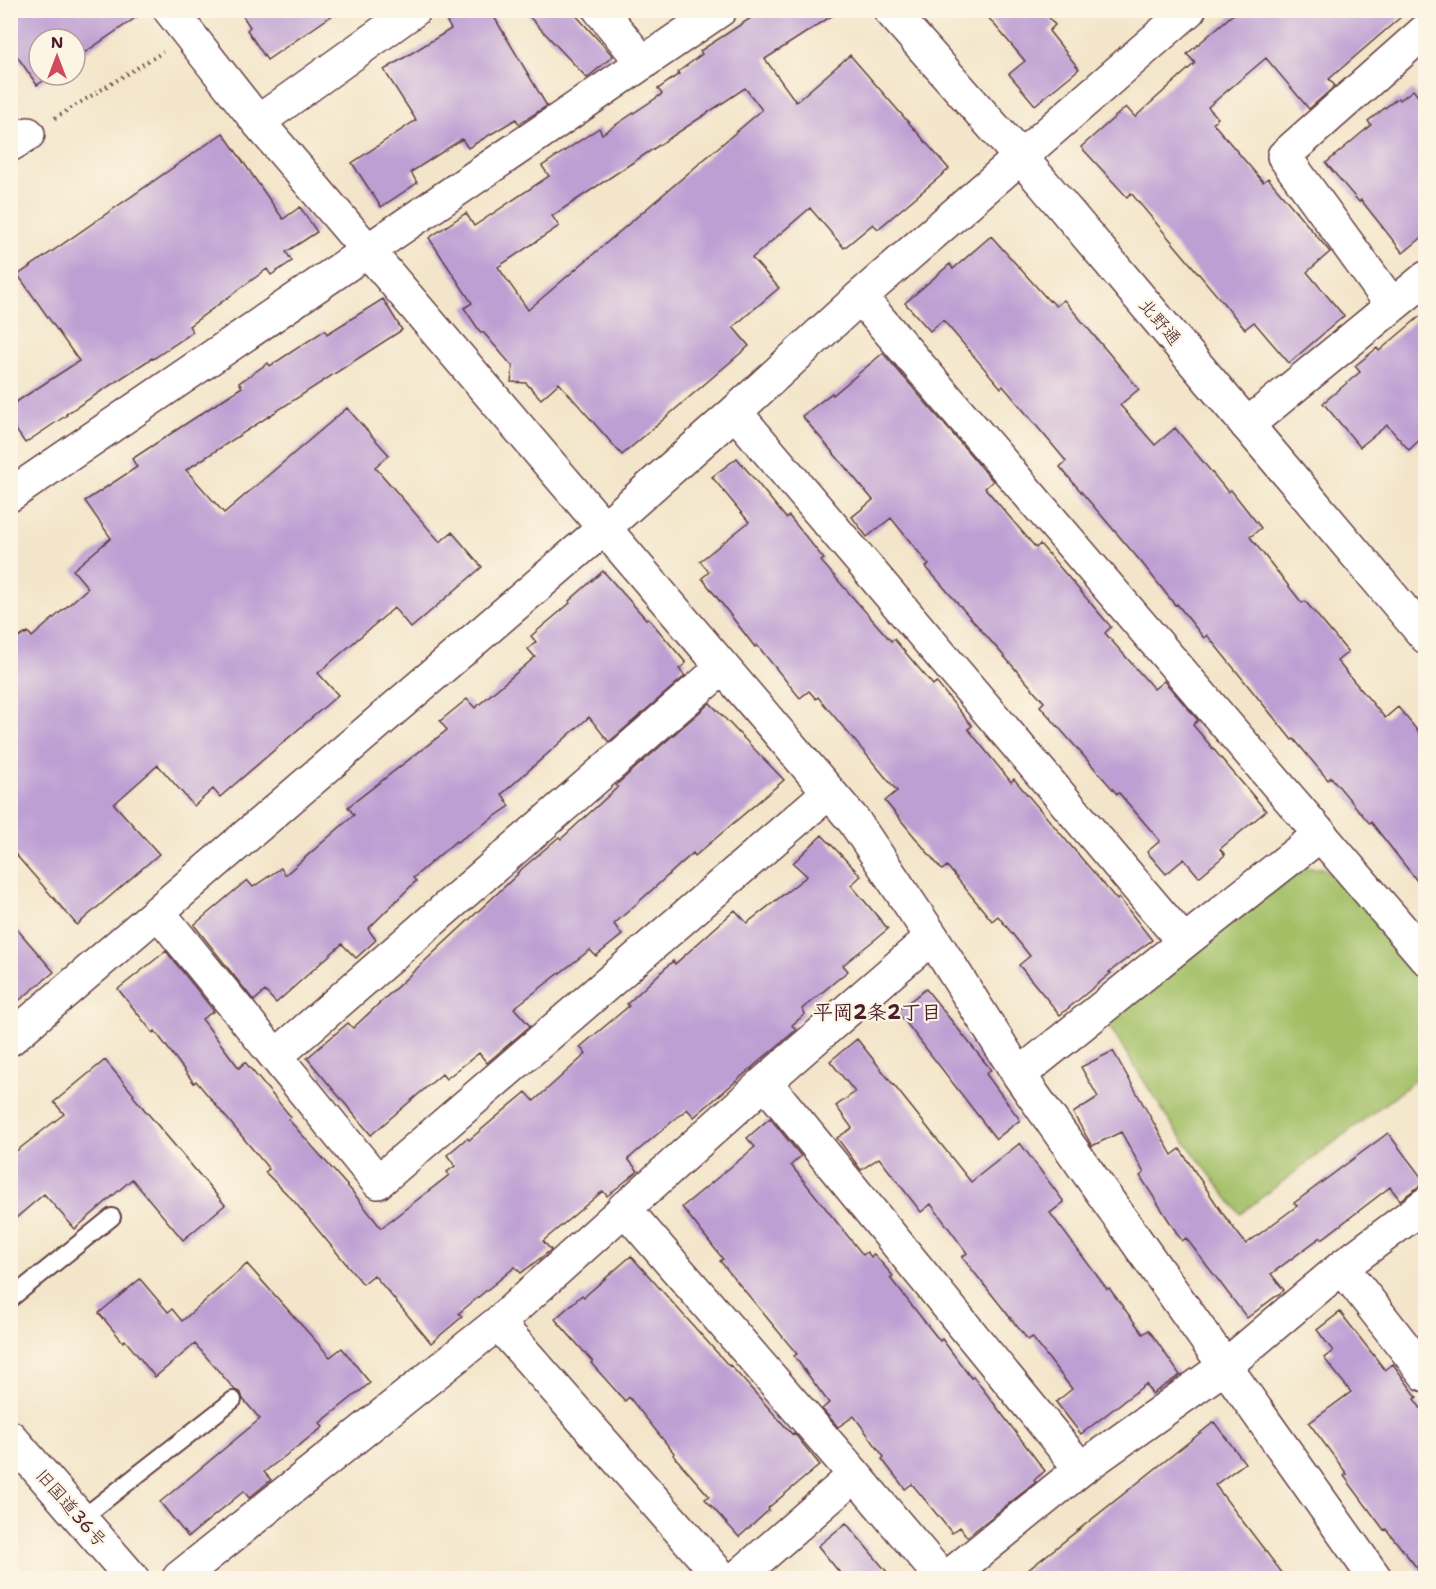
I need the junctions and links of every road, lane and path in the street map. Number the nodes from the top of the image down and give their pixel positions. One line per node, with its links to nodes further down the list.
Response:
1 (414, 10): 9 (street)
2 (600, 10): 8 (street)
3 (720, 10): 8 (street)
4 (890, 10): 11 (street, 北野通)
5 (1189, 10): 11 (street)
6 (180, 23): 9 (street); 10 (path)
7 (1425, 30): 15 (street)
8 (643, 63): 12 (street)
9 (258, 123): 12 (street)
10 (20, 140)
11 (1020, 157): 14 (street); 17 (street, 北野通)
12 (368, 250): 18 (street); 19 (street)
13 (1425, 278): 15 (street)
14 (860, 297): 16 (street); 23 (street)
15 (1392, 305): 17 (street)
16 (735, 412): 19 (street); 26 (street)
17 (1247, 425): 20 (street, 北野通)
18 (10, 495)
19 (603, 529): 21 (street); 24 (street)
20 (1425, 638)
21 (722, 668): 22 (street); 29 (street)
22 (829, 792): 25 (street); 29 (street)
23 (1322, 834): 26 (street); 27 (street)
24 (158, 912): 28 (street); 29 (street)
25 (932, 937): 30 (street); 31 (street)
26 (1184, 942): 30 (street)
27 (1425, 958)
28 (10, 1039)
29 (276, 1056)
30 (1019, 1075): 38 (street)
31 (765, 1082): 33 (street); 42 (street)
32 (1425, 1204): 35 (street)
33 (624, 1208): 37 (street); 43 (street)
34 (112, 1217): 36 (lane)
35 (1342, 1267): 38 (street); 39 (street)
36 (10, 1299)
37 (498, 1323): 46 (street); 47 (street)
38 (1224, 1367): 42 (street); 51 (street)
39 (1425, 1375)
40 (232, 1400): 44 (lane)
41 (10, 1437): 44 (street, 旧国道36号)
42 (1081, 1469): 50 (street)
43 (855, 1475): 48 (street); 49 (street)
44 (81, 1519): 45 (street, 旧国道36号)
45 (132, 1578)
46 (179, 1578)
47 (722, 1578)
48 (737, 1578)
49 (942, 1578)
50 (948, 1578)
51 (1375, 1578)

